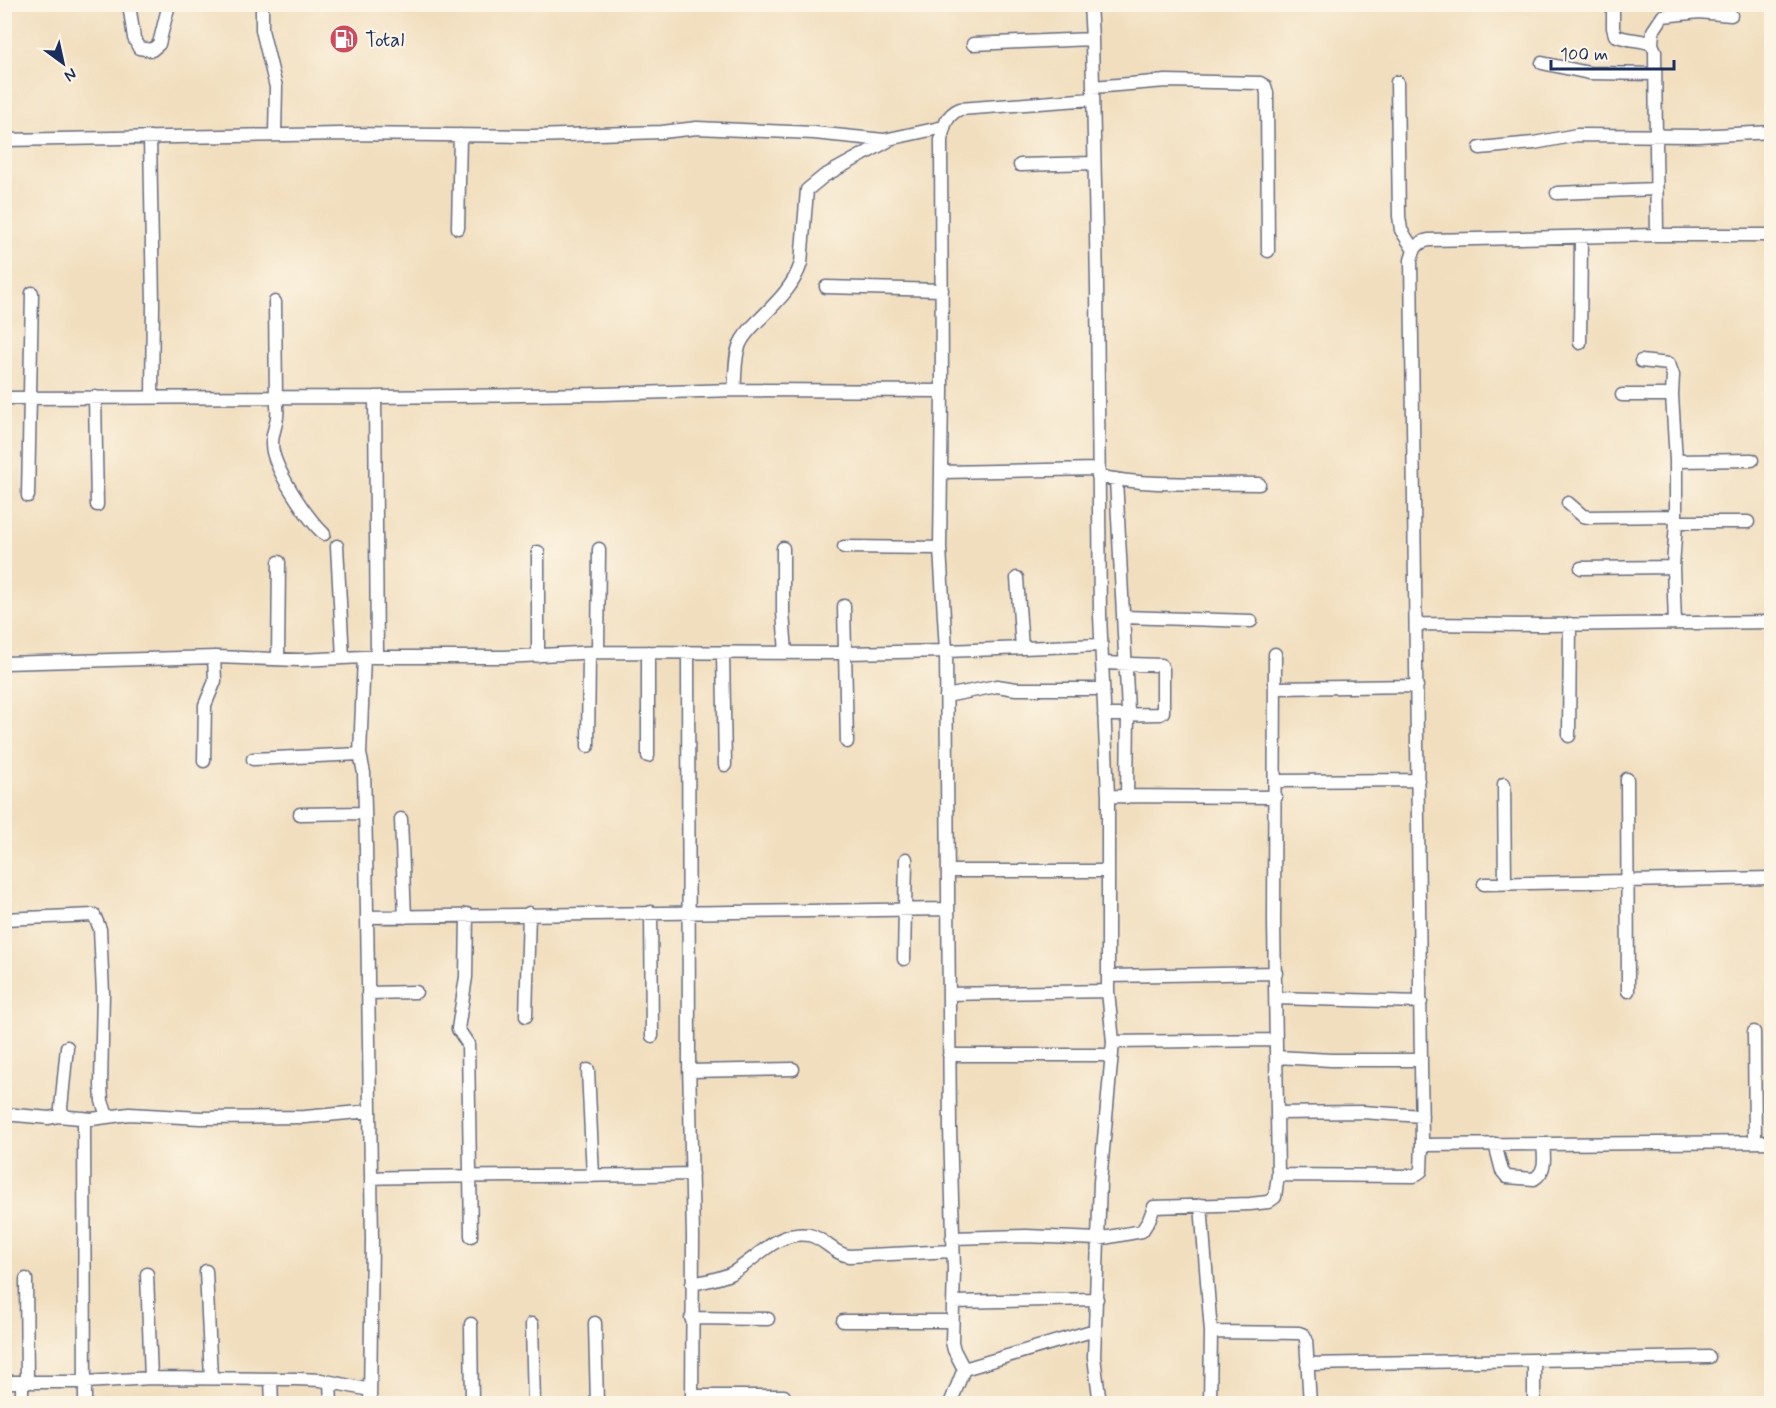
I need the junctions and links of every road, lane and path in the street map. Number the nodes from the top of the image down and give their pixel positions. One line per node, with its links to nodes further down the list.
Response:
1 (129, 4): 2 (street)
2 (169, 4)
3 (262, 4): 16 (street)
4 (1090, 4): 7 (street)
5 (1613, 4): 9 (street)
6 (1731, 15): 9 (street)
7 (1092, 39): 8 (street); 13 (street)
8 (973, 44)
9 (1652, 44): 11 (street)
10 (1542, 63): 11 (street)
11 (1654, 74): 18 (street)
12 (1397, 81): 31 (street)
13 (1093, 93): 14 (street); 23 (street); 32 (street)
14 (944, 127): 20 (street); 34 (street)
15 (1772, 132): 18 (street)
16 (275, 135): 17 (street); 19 (street)
17 (460, 135): 20 (street); 27 (street)
18 (1655, 136): 22 (street); 25 (street)
19 (150, 137): 21 (street); 47 (street)
20 (892, 139): 39 (street)
21 (4, 140)
22 (1480, 148)
23 (1094, 163): 24 (street); 52 (street)
24 (1020, 165)
25 (1656, 189): 26 (street); 28 (street)
26 (1557, 193)
27 (458, 228)
28 (1657, 235): 29 (street); 30 (street)
29 (1772, 235)
30 (1581, 237): 31 (street); 37 (street)
31 (1414, 250): 76 (street)
32 (1268, 251)
33 (826, 287): 34 (street)
34 (942, 290): 40 (street)
35 (32, 293): 46 (street)
36 (275, 302): 48 (street)
37 (1580, 343)
38 (1641, 361): 41 (street)
39 (735, 390): 40 (street); 44 (street)
40 (942, 391): 51 (street)
41 (1672, 395): 42 (street); 50 (street)
42 (1622, 396)
43 (95, 397): 46 (street); 47 (street); 57 (street)
44 (375, 397): 48 (street); 90 (street)
45 (4, 398): 46 (street)
46 (31, 398): 55 (street)
47 (152, 398): 48 (street)
48 (276, 398): 60 (street)
49 (1752, 459): 50 (street)
50 (1676, 461): 58 (street)
51 (941, 472): 52 (street); 64 (street)
52 (1098, 472): 53 (street); 78 (street)
53 (1116, 480): 54 (street); 72 (street)
54 (1259, 484)
55 (28, 496)
56 (1568, 503): 58 (street)
57 (97, 505)
58 (1676, 519): 59 (street); 68 (street)
59 (1748, 522)
60 (324, 534)
61 (338, 546): 91 (street)
62 (844, 547): 64 (street)
63 (783, 548): 85 (street)
64 (940, 548): 80 (street)
65 (599, 549): 81 (street)
66 (538, 552): 88 (street)
67 (279, 562): 92 (street)
68 (1673, 567): 69 (street); 75 (street)
69 (1581, 568)
70 (1017, 578): 79 (street)
71 (844, 606): 86 (street)
72 (1123, 617): 73 (street); 95 (street)
73 (1251, 621)
74 (1772, 622): 75 (street)
75 (1675, 623): 77 (street)
76 (1416, 624): 77 (street); 96 (street)
77 (1570, 624): 102 (street)
78 (1101, 645): 79 (street); 94 (street)
79 (1022, 648): 80 (street)
80 (946, 651): 86 (street); 99 (street)
81 (594, 652): 82 (street); 88 (street); 104 (street)
82 (648, 652): 83 (street); 106 (street)
83 (688, 653): 84 (street); 129 (street)
84 (723, 653): 85 (street); 109 (street)
85 (786, 653): 86 (street)
86 (846, 653): 103 (street)
87 (1275, 654): 97 (street)
88 (538, 656): 90 (street)
89 (214, 657): 92 (street); 93 (street); 108 (street)
90 (370, 657): 91 (street); 105 (street)
91 (343, 658): 92 (street)
92 (278, 659)
93 (4, 663)
94 (1102, 663): 95 (street); 98 (street)
95 (1126, 663): 101 (street); 101 (street)
96 (1417, 686): 97 (street); 111 (street)
97 (1275, 688): 112 (street)
98 (1103, 689): 99 (street); 100 (street)
99 (946, 696): 121 (street)
100 (1104, 715): 101 (street); 114 (street)
101 (1128, 715): 115 (street)
102 (1569, 736)
103 (847, 742)
104 (588, 746)
105 (360, 754): 107 (street); 117 (street)
106 (648, 756)
107 (253, 759)
108 (204, 761)
109 (725, 765)
110 (1627, 779): 124 (street)
111 (1418, 780): 112 (street); 145 (street)
112 (1276, 782): 116 (street)
113 (1504, 784): 126 (street)
114 (1108, 796): 115 (street); 122 (street)
115 (1127, 797): 116 (street)
116 (1276, 797): 137 (street)
117 (365, 813): 118 (street); 133 (street)
118 (300, 814)
119 (401, 819): 134 (street)
120 (906, 859): 127 (street)
121 (948, 871): 122 (street); 128 (street)
122 (1108, 871): 138 (street)
123 (1772, 878): 124 (street)
124 (1628, 882): 126 (street); 141 (street)
125 (1484, 884): 126 (street)
126 (1505, 884)
127 (905, 909): 128 (street); 129 (street); 136 (street)
128 (948, 909): 143 (street)
129 (688, 911): 130 (street); 157 (street)
130 (651, 912): 131 (street); 148 (street)
131 (529, 913): 132 (street); 146 (street)
132 (467, 914): 134 (street); 171 (street)
133 (367, 917): 134 (street); 142 (street)
134 (405, 917)
135 (4, 919): 162 (street)
136 (904, 959)
137 (1276, 973): 138 (street); 144 (street)
138 (1108, 976): 139 (street)
139 (1108, 991): 143 (street); 151 (street)
140 (416, 992): 142 (street)
141 (1628, 992)
142 (368, 993): 158 (street)
143 (949, 994): 152 (street)
144 (1276, 998): 145 (street); 149 (street)
145 (1421, 1002): 154 (street)
146 (526, 1016)
147 (1754, 1032): 165 (street)
148 (652, 1036)
149 (1276, 1040): 151 (street); 153 (street)
150 (67, 1047): 161 (street)
151 (1112, 1048): 152 (street); 178 (street)
152 (950, 1055): 177 (street)
153 (1277, 1057): 154 (street); 159 (street)
154 (1421, 1060): 163 (street)
155 (793, 1069): 157 (street)
156 (588, 1070): 173 (street)
157 (689, 1071): 170 (street)
158 (370, 1112): 162 (street); 174 (street)
159 (1277, 1113): 163 (street); 172 (street)
160 (4, 1114): 161 (street)
161 (63, 1116): 164 (street)
162 (107, 1116): 164 (street)
163 (1422, 1116): 169 (street)
164 (84, 1118): 204 (street)
165 (1755, 1142): 166 (street); 168 (street)
166 (1772, 1142)
167 (1495, 1144): 168 (street); 168 (street); 169 (street)
168 (1543, 1144)
169 (1422, 1145): 172 (street)
170 (692, 1174): 173 (street); 183 (street)
171 (469, 1175): 173 (street); 174 (street); 176 (street)
172 (1278, 1175): 175 (street)
173 (593, 1176)
174 (371, 1178): 206 (street)
175 (1201, 1205): 178 (street); 194 (street)
176 (471, 1236)
177 (952, 1238): 178 (street); 179 (street)
178 (1098, 1239): 184 (street)
179 (953, 1251): 183 (street); 185 (street)
180 (206, 1271): 200 (street)
181 (147, 1274): 199 (street)
182 (26, 1279): 203 (street)
183 (692, 1284): 186 (street)
184 (1097, 1299): 185 (street); 193 (street)
185 (953, 1302): 189 (street)
186 (691, 1318): 187 (street); 208 (street)
187 (768, 1319)
188 (843, 1321): 189 (street)
189 (952, 1321): 198 (street)
190 (595, 1323): 216 (street)
191 (471, 1324): 214 (street)
192 (532, 1324): 215 (street)
193 (1095, 1330): 198 (street); 218 (street)
194 (1211, 1332): 197 (street); 219 (street)
195 (1708, 1357): 196 (street)
196 (1534, 1360): 197 (street); 221 (street)
197 (1308, 1364): 220 (street)
198 (964, 1369): 217 (street)
199 (151, 1378): 200 (street); 204 (street)
200 (211, 1378): 201 (street)
201 (271, 1379): 205 (street); 211 (street)
202 (4, 1382): 203 (street)
203 (25, 1382): 204 (street); 209 (street)
204 (85, 1382): 210 (street)
205 (330, 1382): 206 (street); 212 (street)
206 (370, 1390): 213 (street)
207 (784, 1396): 208 (street)
208 (692, 1400)
209 (22, 1404)
210 (85, 1404)
211 (272, 1404)
212 (331, 1404)
213 (370, 1404)
214 (472, 1404)
215 (534, 1404)
216 (597, 1404)
217 (950, 1404)
218 (1100, 1404)
219 (1209, 1404)
220 (1310, 1404)
221 (1534, 1404)

